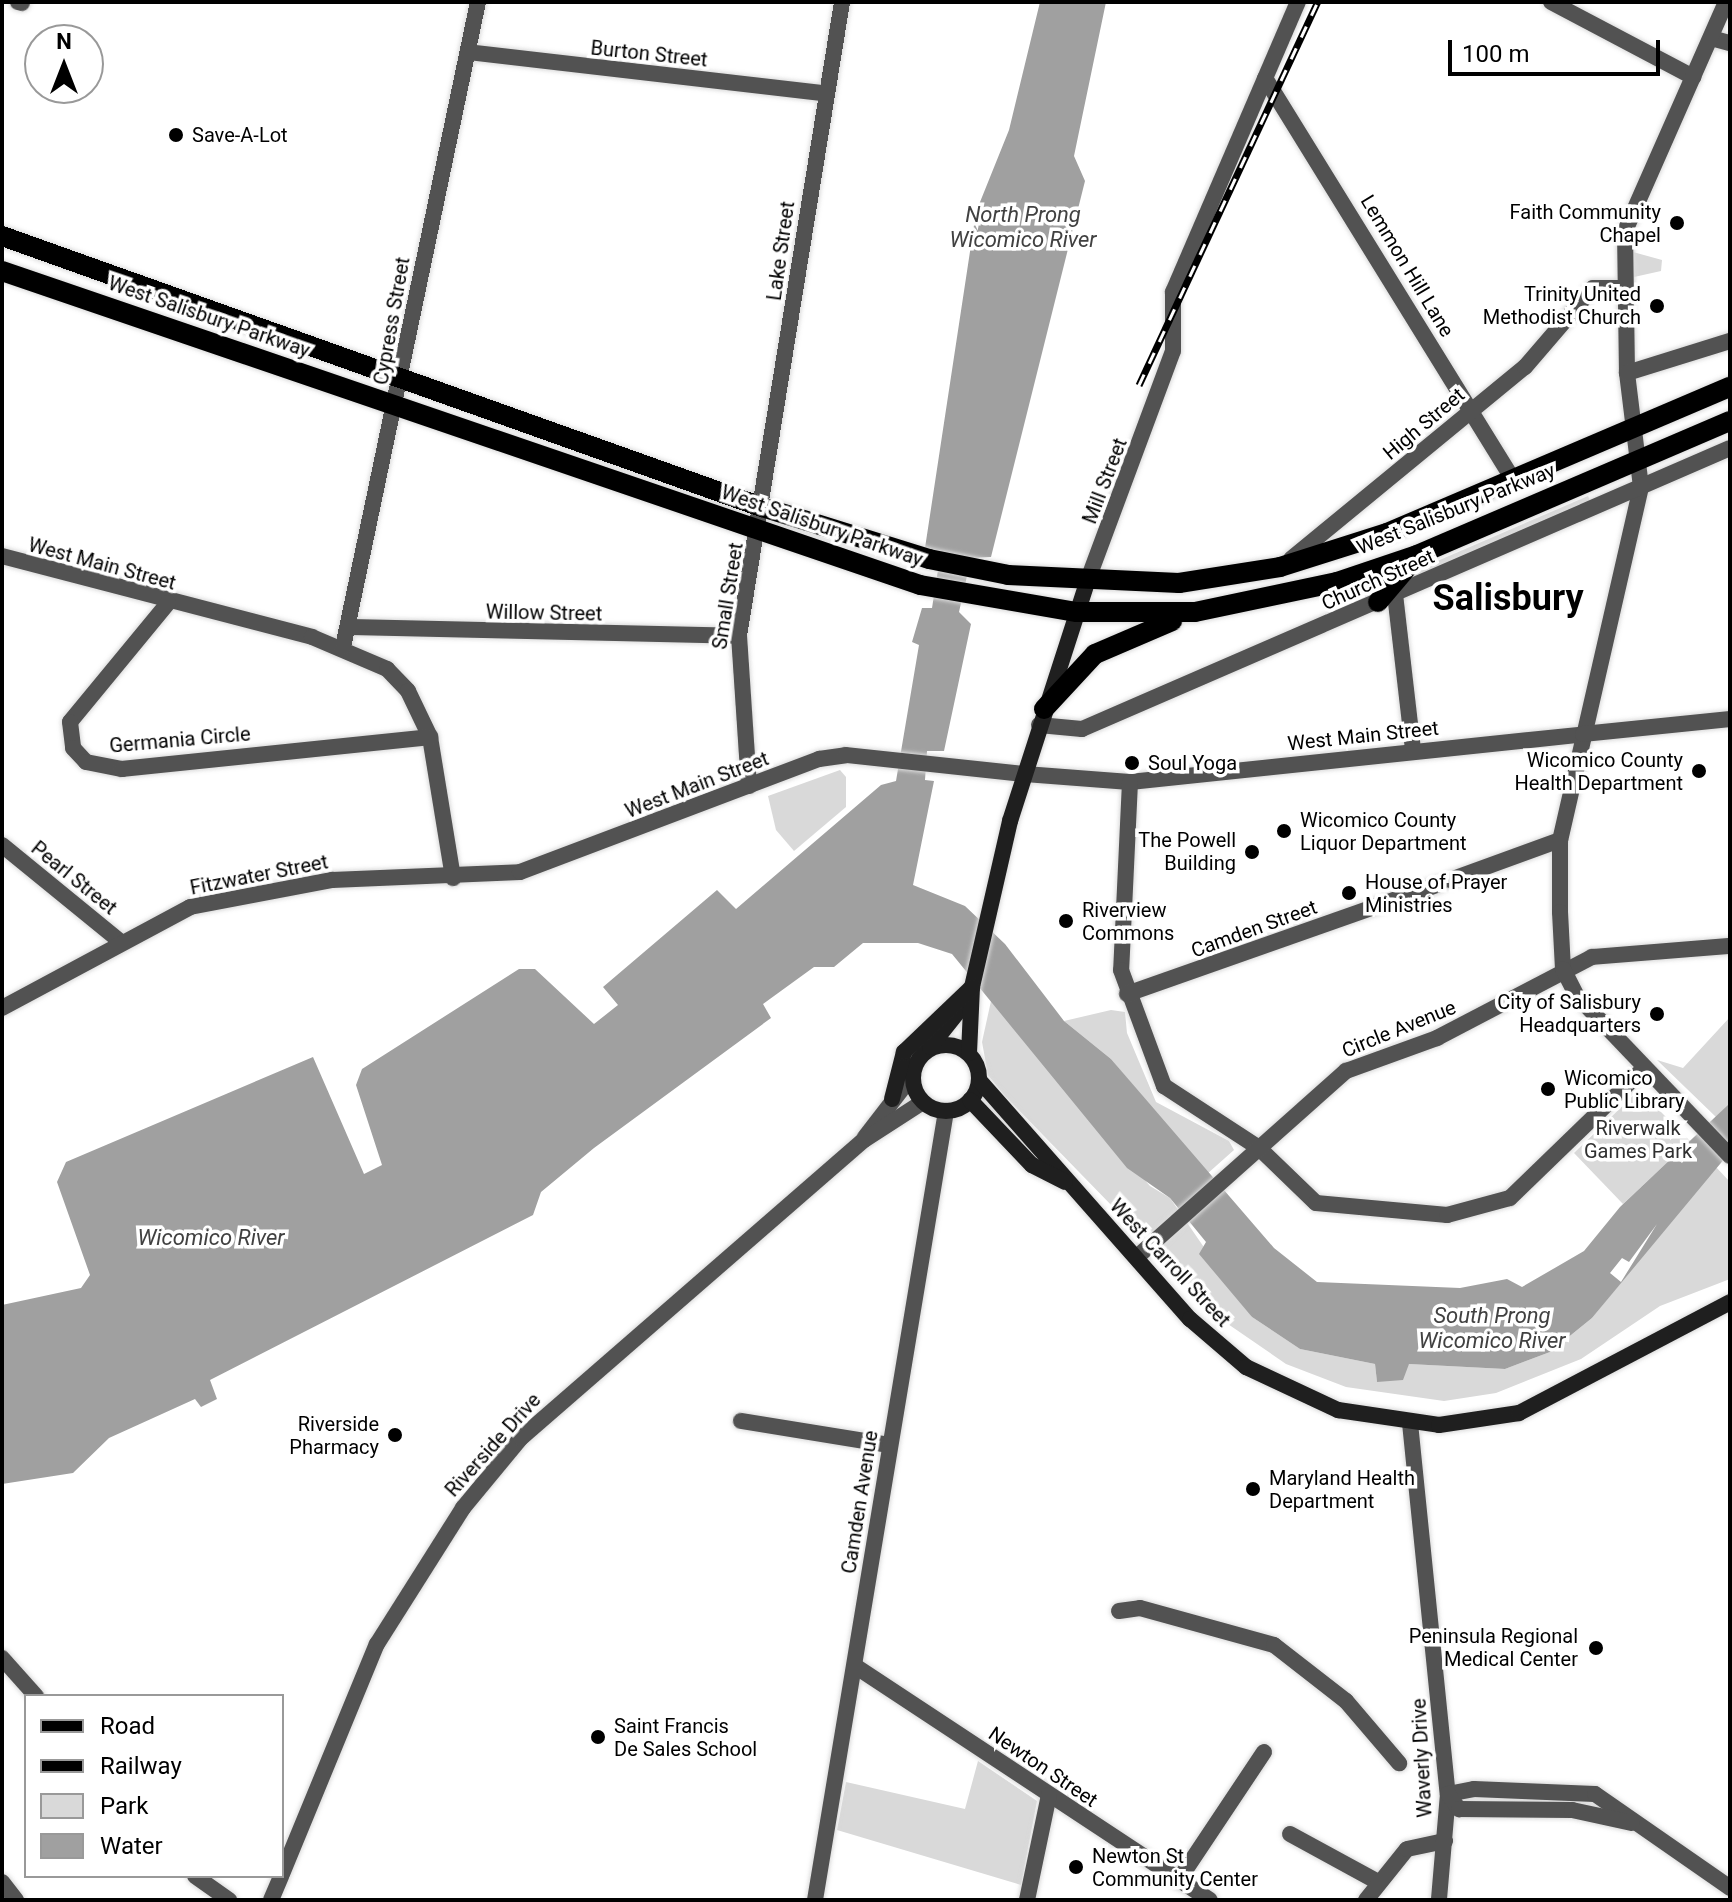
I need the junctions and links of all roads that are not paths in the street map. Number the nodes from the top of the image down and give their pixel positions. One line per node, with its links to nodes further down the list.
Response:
1 (478, 2): 8 (street, Cypress Street)
2 (842, 2): 11 (street, Lake Street)
3 (1298, 2): 10 (street, Mill Street)
4 (1551, 2): 9 (street)
5 (1726, 2): 6 (street)
6 (1711, 38): 7 (street); 9 (street)
7 (1730, 43)
8 (468, 52): 11 (street, Burton Street); 17 (street, Cypress Street)
9 (1693, 77): 14 (street)
10 (1265, 78): 20 (street, Lemmon Hill Lane); 33 (street, Mill Street)
11 (825, 93): 27 (street, Lake Street)
12 (2, 236): 17 (main road, West Salisbury Parkway)
13 (2, 271): 19 (main road, West Salisbury Parkway)
14 (1623, 288): 16 (street); 20 (street, High Street)
15 (1730, 341): 16 (street)
16 (1627, 373): 22 (street)
17 (403, 377): 19 (street, Cypress Street); 27 (main road, West Salisbury Parkway)
18 (1730, 387): 22 (main road, West Salisbury Parkway)
19 (396, 407): 28 (main road, West Salisbury Parkway); 38 (street, Cypress Street)
20 (1471, 411): 25 (street, Lemmon Hill Lane); 31 (street, High Street)
21 (1730, 421): 24 (main road, West Salisbury Parkway)
22 (1632, 428): 24 (street); 25 (main road, West Salisbury Parkway)
23 (1730, 448): 26 (street, Church Street)
24 (1637, 460): 26 (street); 29 (main road, West Salisbury Parkway)
25 (1511, 477): 31 (main road, West Salisbury Parkway)
26 (1641, 487): 34 (street, Church Street); 43 (street)
27 (762, 507): 28 (street, Small Street); 33 (main road, West Salisbury Parkway)
28 (759, 529): 36 (main road, West Salisbury Parkway); 39 (street, Small Street)
29 (1417, 555): 34 (main road); 37 (main road, West Salisbury Parkway)
30 (8, 558): 32 (street); 35 (street, West Main Street)
31 (1280, 567): 33 (main road, West Salisbury Parkway)
32 (2, 576)
33 (1087, 582): 36 (main road, Mill Street)
34 (1386, 598): 41 (street, Church Street); 45 (street)
35 (168, 603): 40 (street, West Main Street); 44 (street, Germania Circle)
36 (1077, 612): 37 (main road, West Salisbury Parkway); 41 (main road, Mill Street)
37 (1195, 612): 41 (main road)
38 (348, 627): 39 (street, Willow Street); 40 (street, Cypress Street)
39 (739, 636): 48 (street, Small Street)
40 (343, 647): 44 (street, West Main Street)
41 (1041, 717): 46 (main road, Mill Street)
42 (1730, 719): 43 (street, West Main Street)
43 (1583, 734): 45 (street, West Main Street); 49 (street)
44 (430, 737): 51 (street, West Main Street)
45 (1413, 750): 47 (street, West Main Street)
46 (1025, 774): 47 (street, West Main Street); 48 (street, West Main Street); 55 (main road, Mill Street)
47 (1130, 782): 56 (street)
48 (749, 786): 51 (street, West Main Street)
49 (1560, 840): 54 (street); 56 (street, Camden Street)
50 (2, 845): 52 (street, Pearl Street)
51 (453, 878): 52 (street, Fitzwater Street)
52 (121, 942): 57 (street, Fitzwater Street)
53 (1730, 946): 54 (street, Circle Avenue)
54 (1563, 969): 60 (street); 68 (street, Circle Avenue)
55 (973, 984): 58 (main road, Mill Street); 59 (main road, Mill Street); 63 (main road)
56 (1127, 994): 68 (street)
57 (2, 1008)
58 (927, 1050): 59 (main road); 61 (main road)
59 (969, 1053): 62 (main road)
60 (1642, 1070): 68 (street); 69 (street)
61 (913, 1075): 63 (street, Riverside Drive); 65 (main road)
62 (979, 1080): 64 (main road); 70 (main road, West Carroll Street)
63 (892, 1099): 67 (street, Riverside Drive)
64 (970, 1100): 66 (main road); 70 (main road, West Carroll Street)
65 (923, 1102): 66 (main road); 67 (street, Riverside Drive)
66 (946, 1111): 75 (street, Camden Avenue)
67 (864, 1140): 86 (street, Riverside Drive)
68 (1259, 1148): 71 (street, Circle Avenue)
69 (1730, 1156)
70 (1070, 1184): 71 (main road, West Carroll Street)
71 (1137, 1257): 74 (main road, West Carroll Street)
72 (1730, 1302): 74 (main road, West Carroll Street)
73 (741, 1421): 75 (street)
74 (1410, 1423): 82 (street, Waverly Drive)
75 (889, 1445): 78 (street, Camden Avenue)
76 (1119, 1611): 81 (street)
77 (2, 1658): 79 (street)
78 (855, 1666): 83 (street, Newton Street); 96 (street, Camden Avenue)
79 (34, 1694)
80 (1264, 1752): 89 (street)
81 (1399, 1763)
82 (1448, 1794): 85 (street, Waverly Drive); 92 (street)
83 (1049, 1795): 89 (street, Newton Street); 97 (street)
84 (1290, 1834): 91 (street)
85 (1445, 1841): 91 (street); 100 (street, Waverly Drive)
86 (284, 1870)
87 (198, 1878): 94 (street)
88 (281, 1878): 95 (street, Riverside Drive)
89 (1178, 1881): 98 (street, Newton Street)
90 (2, 1882): 93 (street)
91 (1378, 1882): 99 (street)
92 (1730, 1888)
93 (16, 1900)
94 (229, 1900)
95 (271, 1900)
96 (815, 1900)
97 (1027, 1900)
98 (1210, 1900)
99 (1366, 1900)
100 (1439, 1900)

